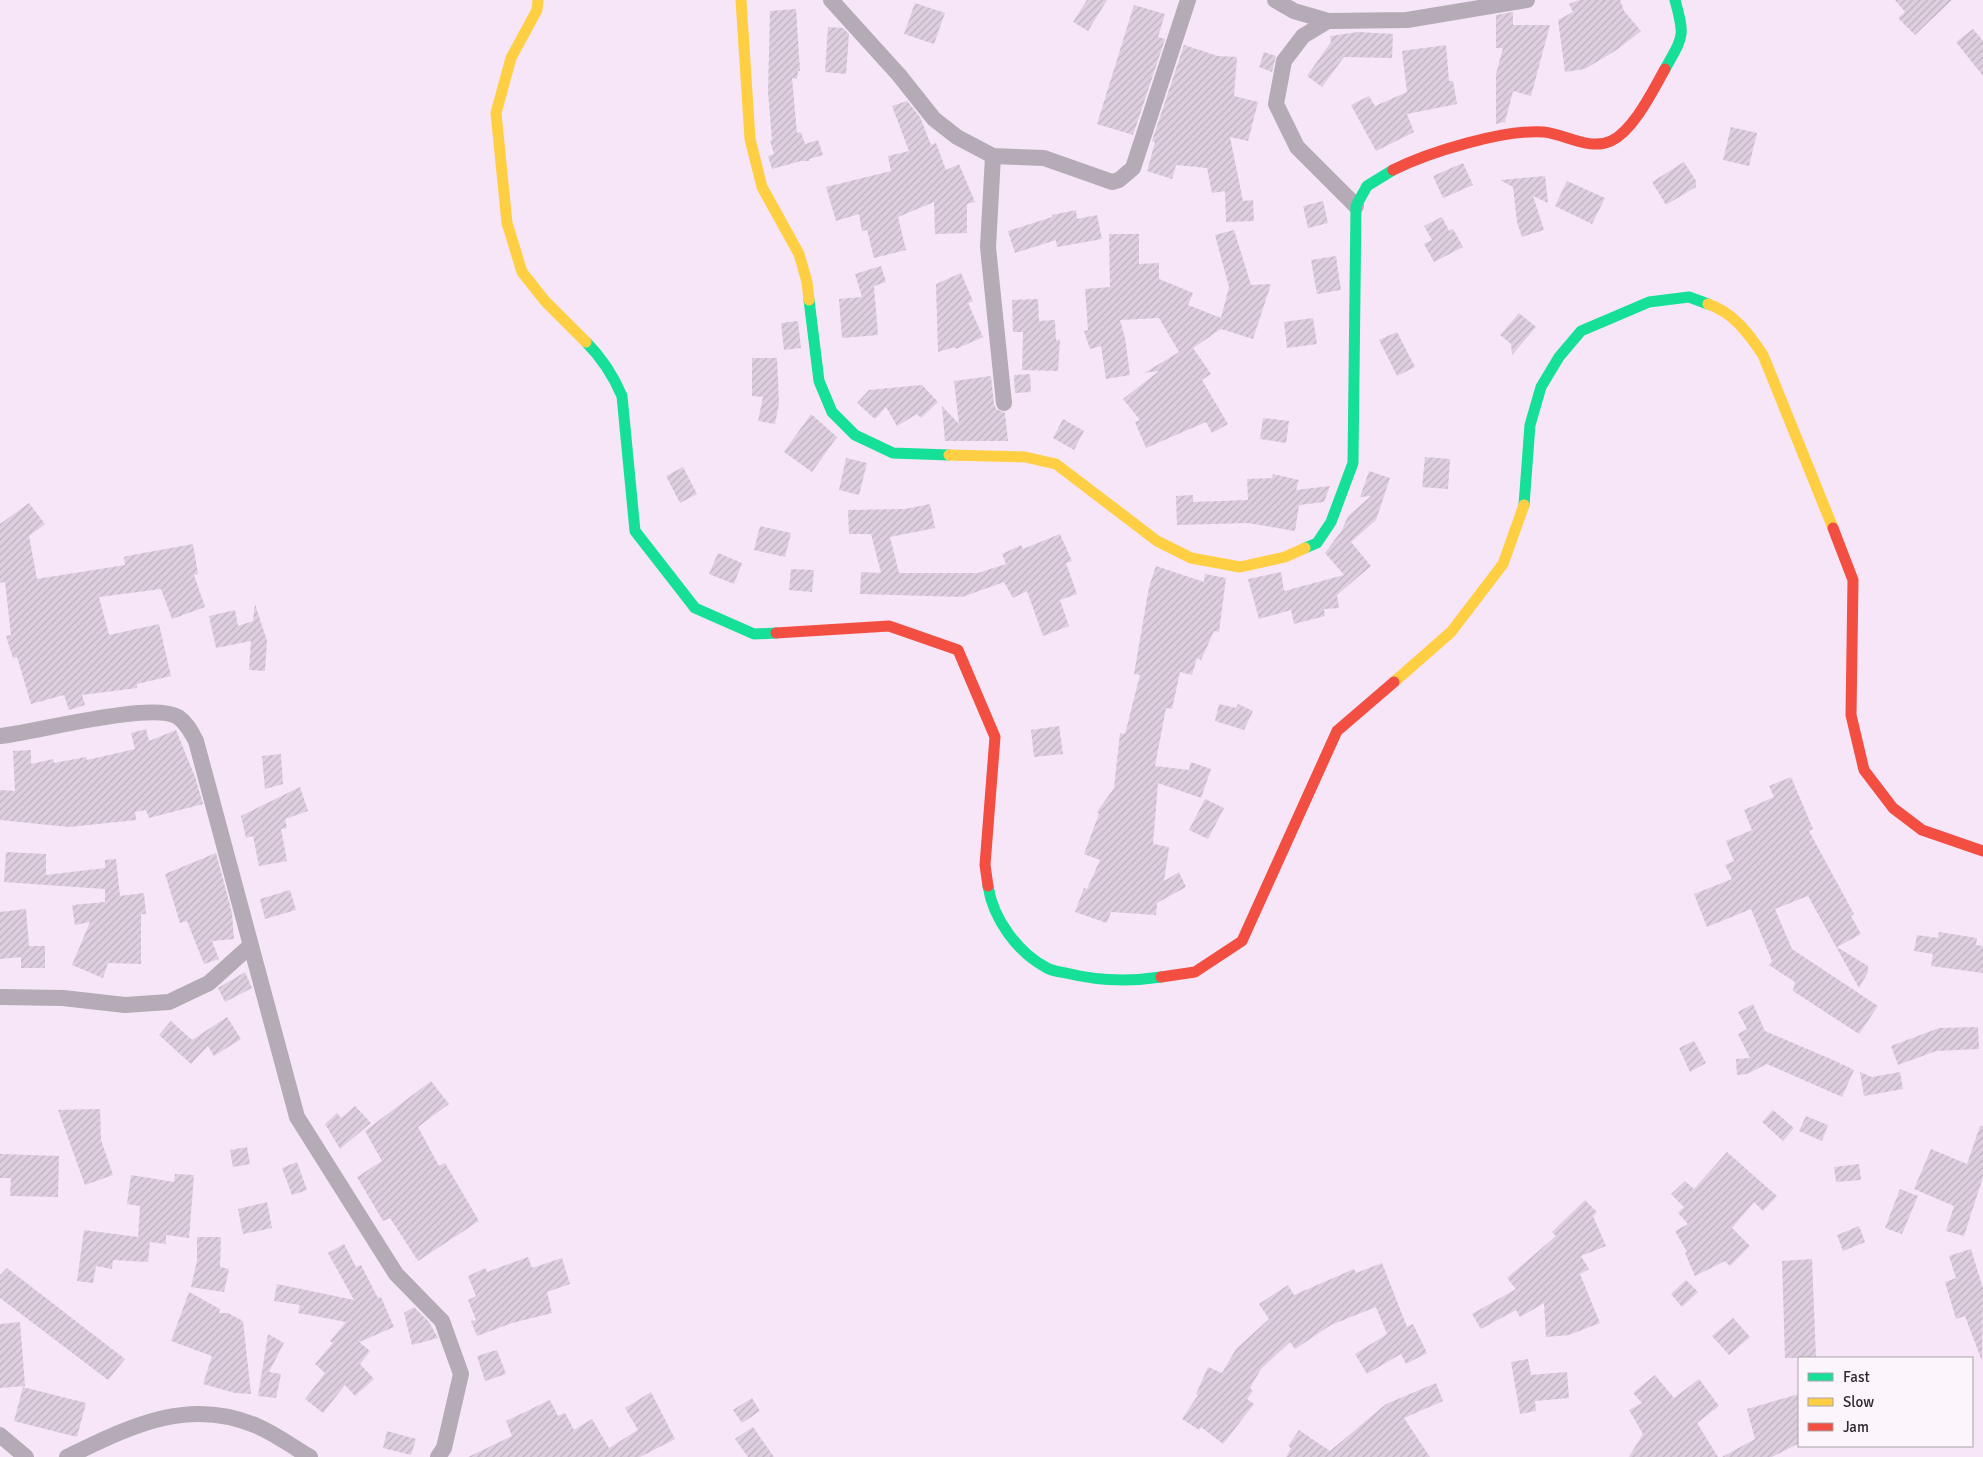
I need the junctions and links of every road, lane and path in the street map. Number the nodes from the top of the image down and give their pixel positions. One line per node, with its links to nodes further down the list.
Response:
1 (538, 0): 13 (street)
2 (741, 0): 10 (street)
3 (831, 0): 9 (street)
4 (1188, 0): 9 (street)
5 (1275, 0): 8 (street)
6 (1528, 0): 8 (street)
7 (1675, 0): 10 (street)
8 (1328, 21): 10 (street)
9 (993, 156): 11 (street)
10 (1356, 206)
11 (1004, 403)
12 (0, 736): 14 (street)
13 (1983, 851)
14 (250, 946): 15 (street); 20 (street)
15 (0, 997)
16 (0, 1435): 17 (street)
17 (26, 1457)
18 (67, 1457): 19 (street)
19 (310, 1457)
20 (438, 1457)

